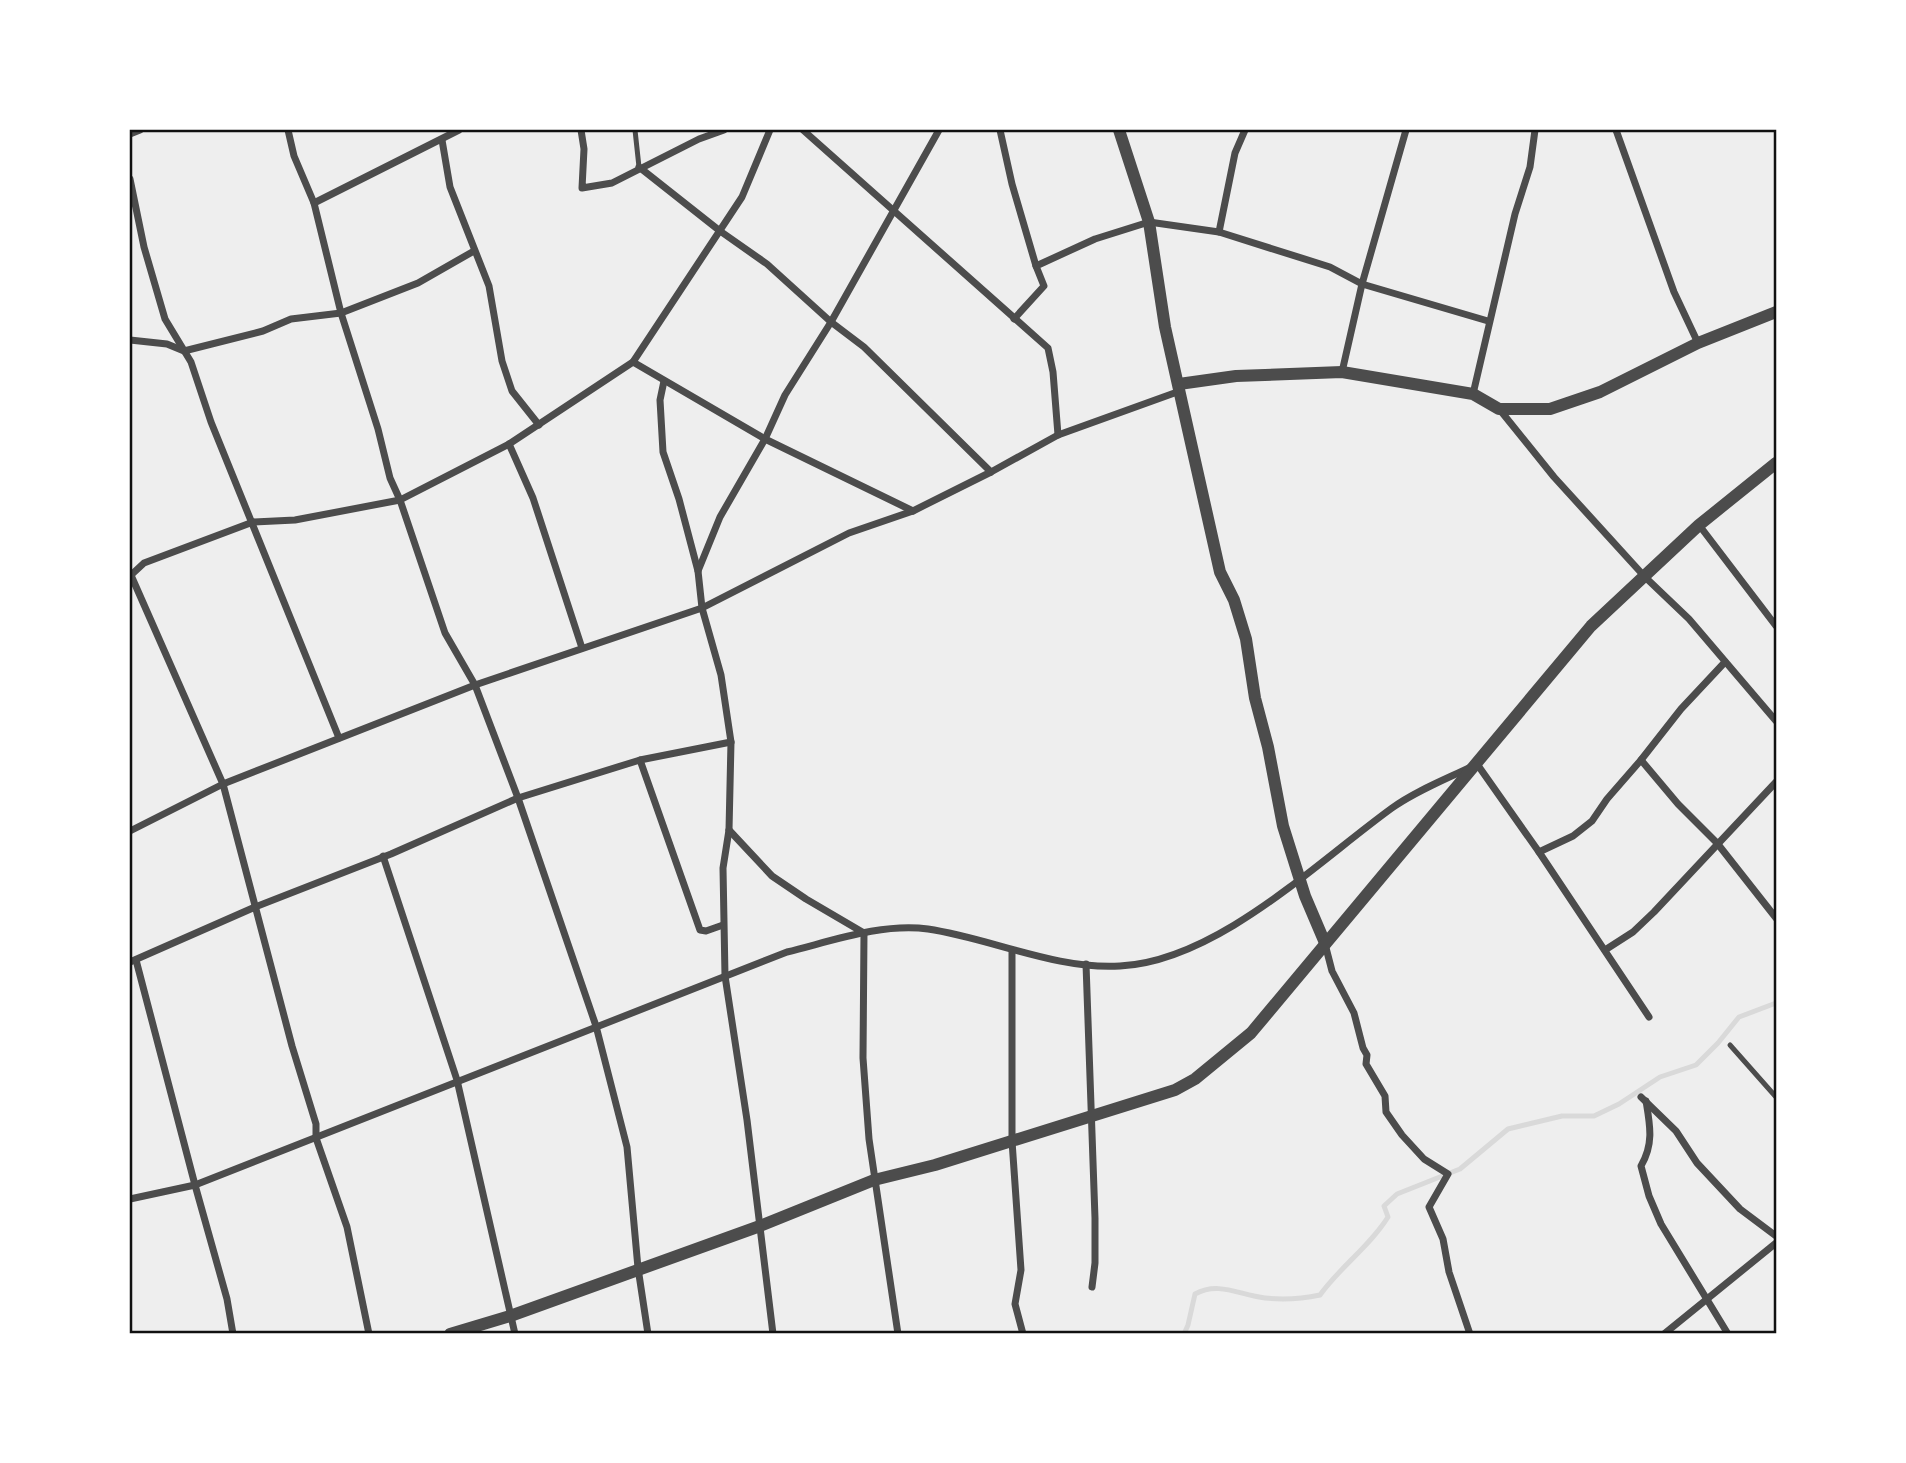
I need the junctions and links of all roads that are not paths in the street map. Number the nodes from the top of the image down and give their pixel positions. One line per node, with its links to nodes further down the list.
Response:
1 (140, 130): 16 (street)
2 (288, 130): 20 (street)
3 (459, 130): 17 (street)
4 (581, 130): 18 (street)
5 (635, 130): 18 (lane)
6 (724, 130): 18 (street)
7 (771, 130): 23 (street)
8 (803, 130): 21 (street)
9 (939, 130): 21 (street)
10 (1000, 130): 26 (street)
11 (1119, 130): 22 (street)
12 (1245, 130): 24 (street)
13 (1406, 130): 27 (street)
14 (1535, 130): 31 (street)
15 (1616, 130): 34 (street)
16 (130, 134)
17 (442, 140): 20 (street); 25 (street)
18 (639, 167): 23 (street)
19 (130, 179): 35 (street)
20 (314, 203): 29 (street)
21 (892, 209): 30 (street); 32 (street)
22 (1149, 222): 24 (street); 26 (street); 39 (street)
23 (720, 231): 32 (street); 36 (street)
24 (1219, 232): 27 (street)
25 (474, 251): 29 (street); 42 (street)
26 (1037, 266): 30 (street)
27 (1362, 284): 31 (street); 37 (street)
28 (1776, 312): 34 (street)
29 (341, 313): 35 (street); 48 (street)
30 (1014, 319): 43 (street)
31 (1488, 321): 40 (street)
32 (831, 322): 44 (street); 47 (street)
33 (130, 340): 35 (street)
34 (1698, 343): 41 (street)
35 (184, 351): 50 (street)
36 (633, 362): 38 (street); 42 (street)
37 (1342, 372): 39 (street); 40 (street)
38 (664, 381): 44 (street); 52 (street)
39 (1180, 387): 43 (street); 74 (street)
40 (1473, 394): 41 (street)
41 (1499, 409): 54 (street)
42 (539, 425): 45 (street)
43 (1058, 435): 47 (street)
44 (765, 439): 49 (street); 52 (street)
45 (509, 444): 48 (street); 57 (street)
46 (1776, 463): 51 (street)
47 (991, 472): 49 (street)
48 (400, 500): 50 (street); 59 (street)
49 (913, 511): 55 (street)
50 (253, 522): 53 (street); 61 (street)
51 (1699, 525): 54 (street); 56 (street)
52 (698, 571): 55 (street)
53 (130, 575): 67 (street)
54 (1645, 577): 58 (street); 65 (street)
55 (702, 608): 57 (street); 62 (street)
56 (1776, 625)
57 (582, 648): 59 (street)
58 (1725, 662): 60 (street); 64 (street)
59 (475, 685): 61 (street); 68 (street)
60 (1776, 721)
61 (339, 738): 67 (street)
62 (731, 742): 63 (street); 70 (street)
63 (640, 760): 68 (street); 77 (street)
64 (1641, 760): 71 (street); 72 (street)
65 (1476, 764): 72 (street); 74 (street); 79 (street)
66 (1776, 782): 71 (street)
67 (223, 784): 69 (street); 75 (street)
68 (518, 798): 73 (street); 86 (street)
69 (130, 829)
70 (729, 830): 77 (street); 78 (street)
71 (1717, 843): 76 (street); 81 (street)
72 (1539, 852): 81 (street)
73 (383, 856): 75 (street); 88 (street)
74 (1299, 879): 79 (street); 83 (street)
75 (255, 907): 82 (street); 91 (street)
76 (1776, 918)
77 (723, 925): 84 (street)
78 (864, 933): 80 (street); 84 (street); 93 (street)
79 (1325, 943): 90 (street); 111 (street)
80 (1012, 950): 83 (street); 92 (street)
81 (1605, 950): 85 (street)
82 (133, 961): 94 (street)
83 (1086, 964): 90 (street)
84 (725, 976): 86 (street); 96 (street)
85 (1649, 1017)
86 (596, 1026): 88 (street); 99 (street)
87 (1730, 1045): 89 (lane)
88 (457, 1080): 91 (street); 102 (street)
89 (1776, 1097)
90 (1090, 1116): 92 (street); 100 (street)
91 (316, 1138): 94 (street); 104 (street)
92 (1012, 1141): 93 (street); 110 (street)
93 (874, 1180): 96 (street); 109 (street)
94 (195, 1185): 95 (street); 103 (street)
95 (130, 1199)
96 (760, 1226): 99 (street); 108 (street)
97 (1776, 1236): 101 (street)
98 (1776, 1243): 101 (street)
99 (638, 1268): 102 (street); 107 (street)
100 (1092, 1287)
101 (1708, 1300): 112 (street); 113 (street)
102 (513, 1315): 105 (street); 106 (street)
103 (233, 1334)
104 (369, 1334)
105 (450, 1334)
106 (515, 1334)
107 (648, 1334)
108 (773, 1334)
109 (898, 1334)
110 (1023, 1334)
111 (1470, 1334)
112 (1664, 1334)
113 (1727, 1334)

